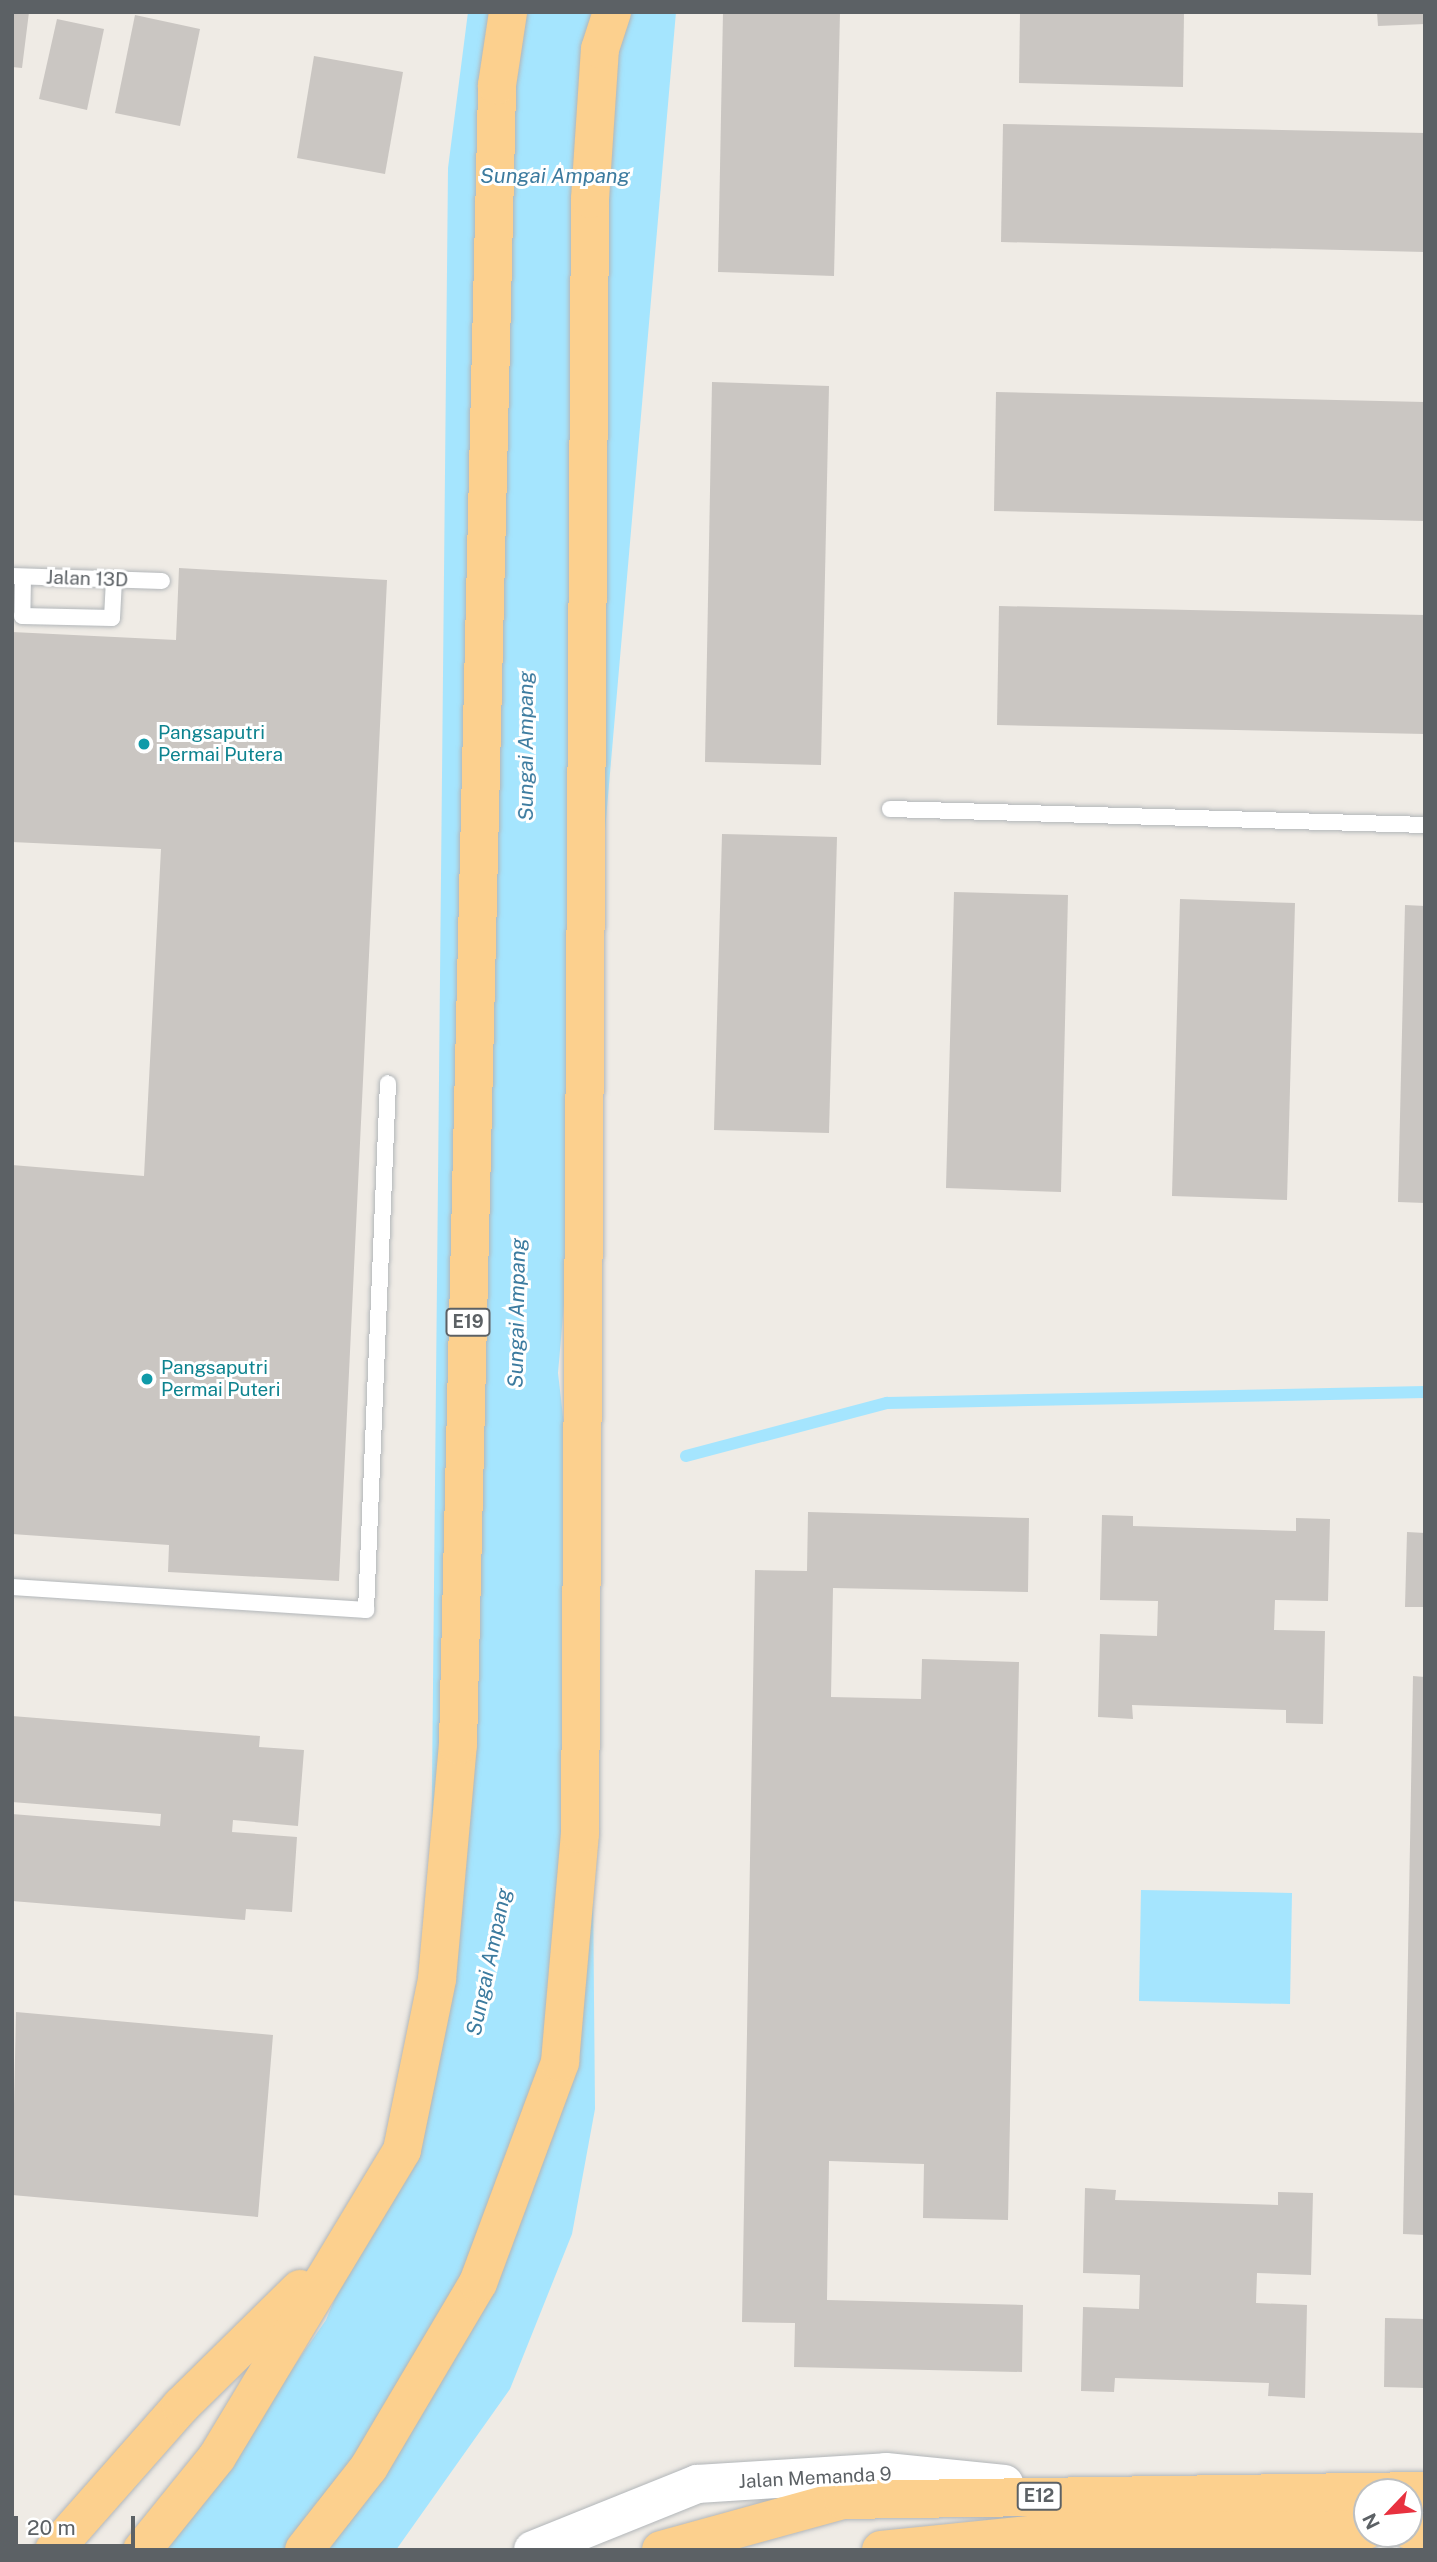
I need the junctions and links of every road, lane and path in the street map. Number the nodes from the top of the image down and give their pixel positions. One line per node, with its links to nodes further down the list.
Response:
1 (508, 12): 10 (highway, E19)
2 (612, 12): 16 (highway)
3 (18, 577): 4 (lane, Jalan 13D); 4 (lane)
4 (114, 580): 5 (lane, Jalan 13D)
5 (162, 581)
6 (890, 809): 7 (lane)
7 (1425, 825)
8 (388, 1083): 9 (lane)
9 (12, 1587)
10 (335, 2255): 14 (highway); 15 (highway, E19)
11 (1425, 2491): 12 (highway, E12)
12 (1108, 2495): 17 (street, Jalan Memanda 9); 18 (highway, E12)
13 (1353, 2530): 19 (highway, E12)
14 (54, 2550)
15 (142, 2550)
16 (304, 2550)
17 (533, 2550)
18 (661, 2550)
19 (881, 2550)

